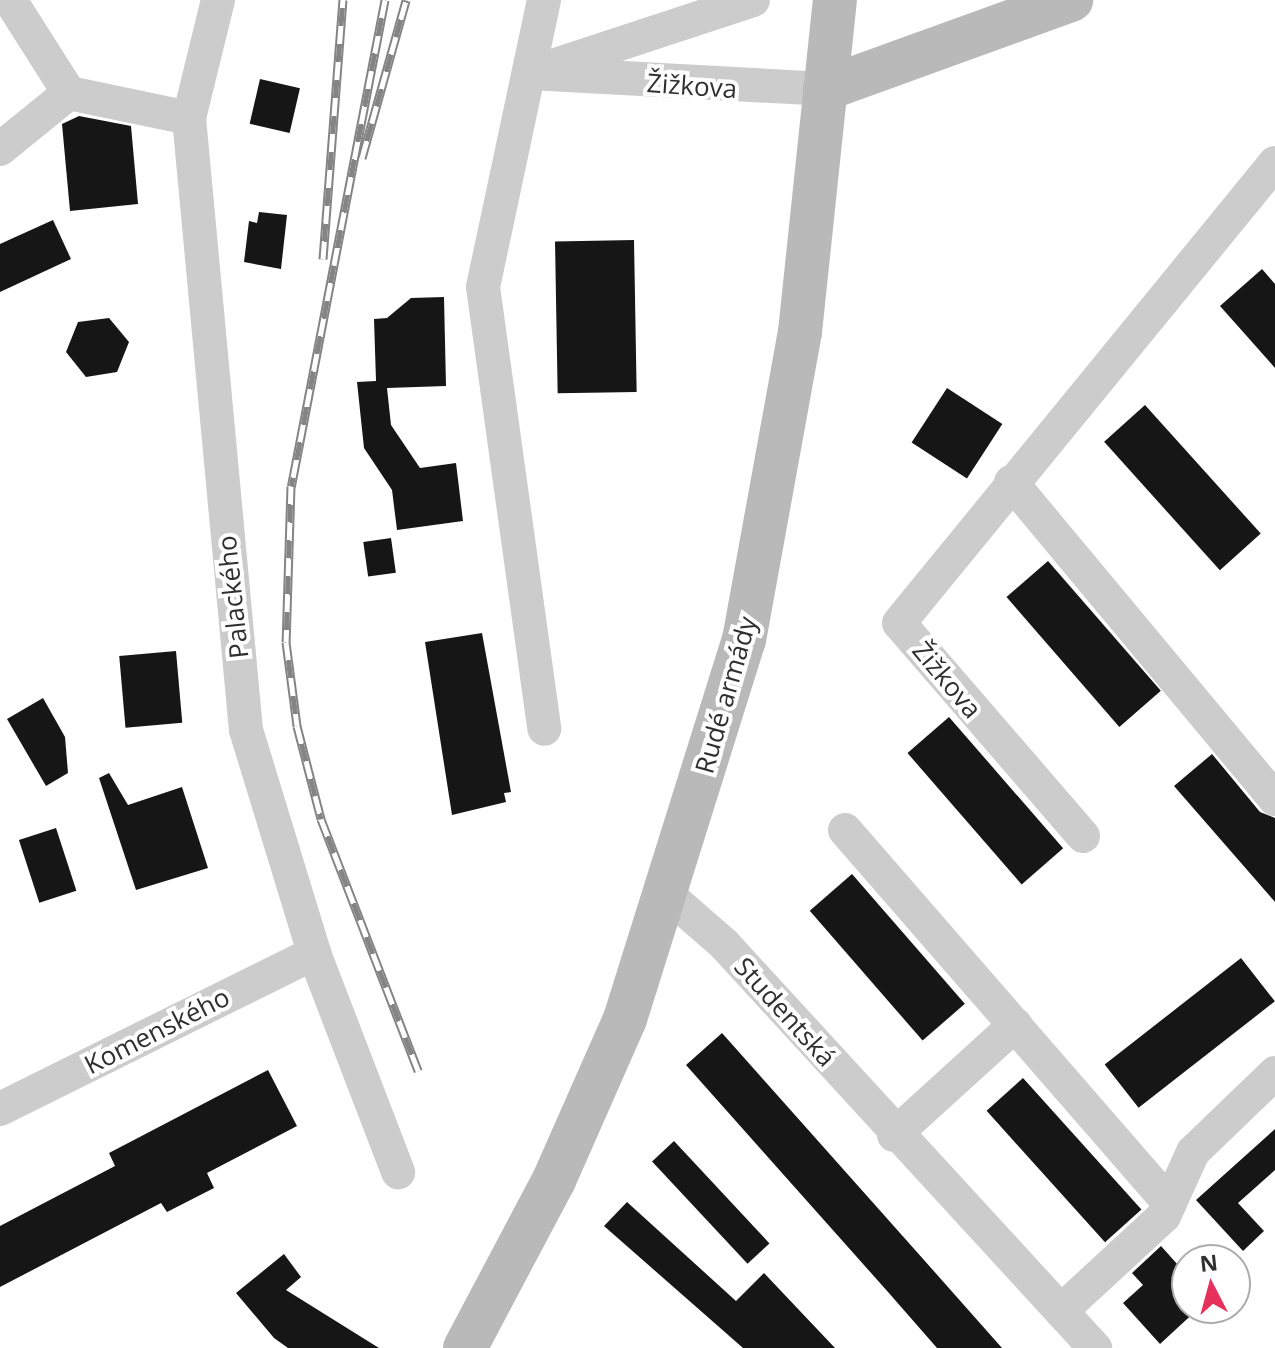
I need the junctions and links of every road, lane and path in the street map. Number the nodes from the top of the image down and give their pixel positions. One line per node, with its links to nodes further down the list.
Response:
1 (10, 0): 9 (street)
2 (218, 0): 10 (street, Palackého)
3 (544, 0): 7 (street)
4 (753, 0): 7 (street, Žižkova)
5 (835, 0): 8 (main road, Rudé armády)
6 (1071, 0): 8 (main road, Žižkova)
7 (531, 73): 8 (street, Žižkova); 14 (street)
8 (825, 89): 18 (main road, Rudé armády)
9 (69, 93): 10 (street); 11 (street)
10 (189, 118): 19 (street, Palackého)
11 (0, 149)
12 (1275, 163): 13 (street, Žižkova)
13 (1011, 482): 15 (street); 17 (street, Žižkova)
14 (544, 729)
15 (1275, 799)
16 (845, 830): 20 (street)
17 (1083, 836)
18 (669, 896): 23 (street, Studentská); 27 (main road, Rudé armády)
19 (314, 953): 22 (street, Komenského); 24 (street, Palackého)
20 (1015, 1025): 23 (street); 25 (street)
21 (1275, 1073): 25 (street)
22 (0, 1109)
23 (894, 1135): 26 (street, Studentská)
24 (398, 1172)
25 (1170, 1204): 26 (street)
26 (1061, 1311): 28 (street, Studentská)
27 (465, 1348)
28 (1095, 1348)

